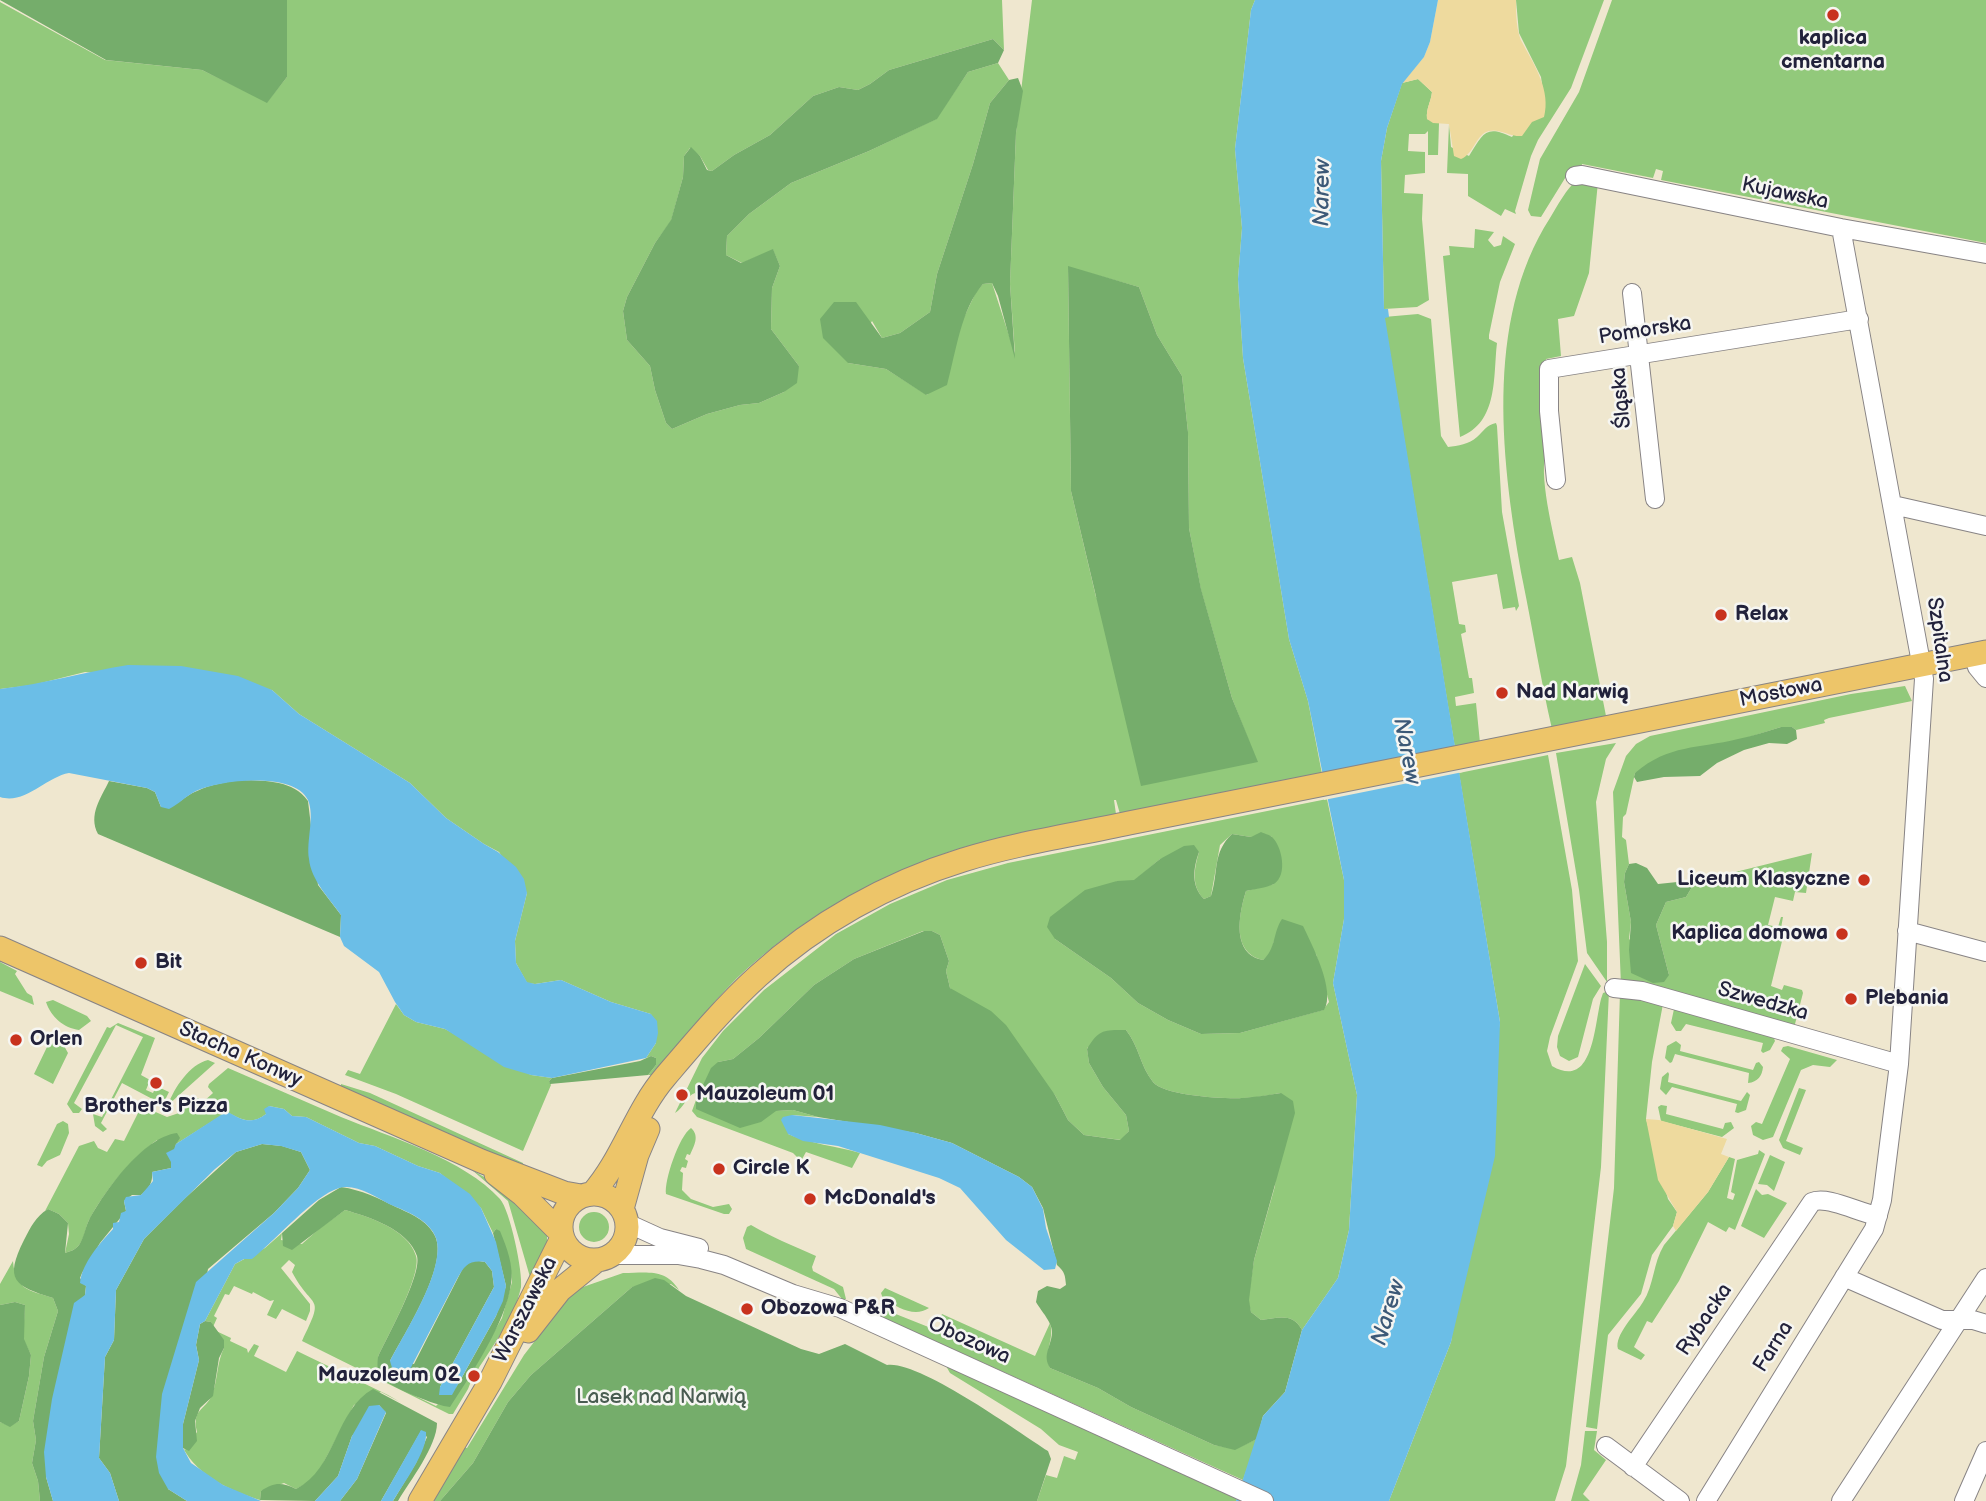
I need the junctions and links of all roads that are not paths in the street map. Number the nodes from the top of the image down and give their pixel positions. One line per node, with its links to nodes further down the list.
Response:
1 (1575, 176): 2 (street, Kujawska)
2 (1840, 228): 3 (street, Kujawska); 5 (street, Szpitalna)
3 (1986, 254)
4 (1632, 293): 6 (street, Śląska)
5 (1859, 319): 6 (street, Pomorska); 9 (street, Szpitalna)
6 (1640, 355): 7 (street, Pomorska); 8 (street, Śląska)
7 (1556, 480)
8 (1655, 499)
9 (1893, 505): 10 (street); 12 (street, Szpitalna)
10 (1986, 526)
11 (1979, 653): 12 (main road, Mostowa); 13 (street)
12 (1921, 664): 14 (street, Szpitalna); 18 (main road, Mostowa)
13 (1986, 678)
14 (1907, 931): 16 (street); 19 (street, Szpitalna)
15 (0, 948): 20 (main road, Stacha Konwy)
16 (1986, 952)
17 (1614, 988): 19 (street, Szwedzka)
18 (679, 1063): 21 (main road, Mostowa); 22 (main road)
19 (1899, 1064): 23 (street, Szpitalna)
20 (481, 1161): 21 (main road, Stacha Konwy); 24 (main road, Stacha Konwy)
21 (586, 1195): 22 (main road); 24 (main road)
22 (624, 1216): 25 (main road); 28 (street, Obozowa)
23 (1878, 1216): 26 (street, Farna); 34 (street, Rybacka)
24 (561, 1236): 25 (main road); 31 (main road, Warszawska)
25 (604, 1258): 28 (street, Obozowa); 31 (main road, Warszawska)
26 (1844, 1277): 29 (street); 38 (street, Farna)
27 (1986, 1278): 29 (street)
28 (840, 1308): 36 (street, Obozowa)
29 (1957, 1322): 30 (street); 39 (street)
30 (1986, 1324)
31 (490, 1382): 35 (main road, Warszawska)
32 (1606, 1446): 34 (street)
33 (1986, 1451): 40 (street)
34 (1633, 1467): 37 (street)
35 (420, 1501)
36 (1264, 1501)
37 (1680, 1501)
38 (1706, 1501)
39 (1841, 1501)
40 (1964, 1501)

